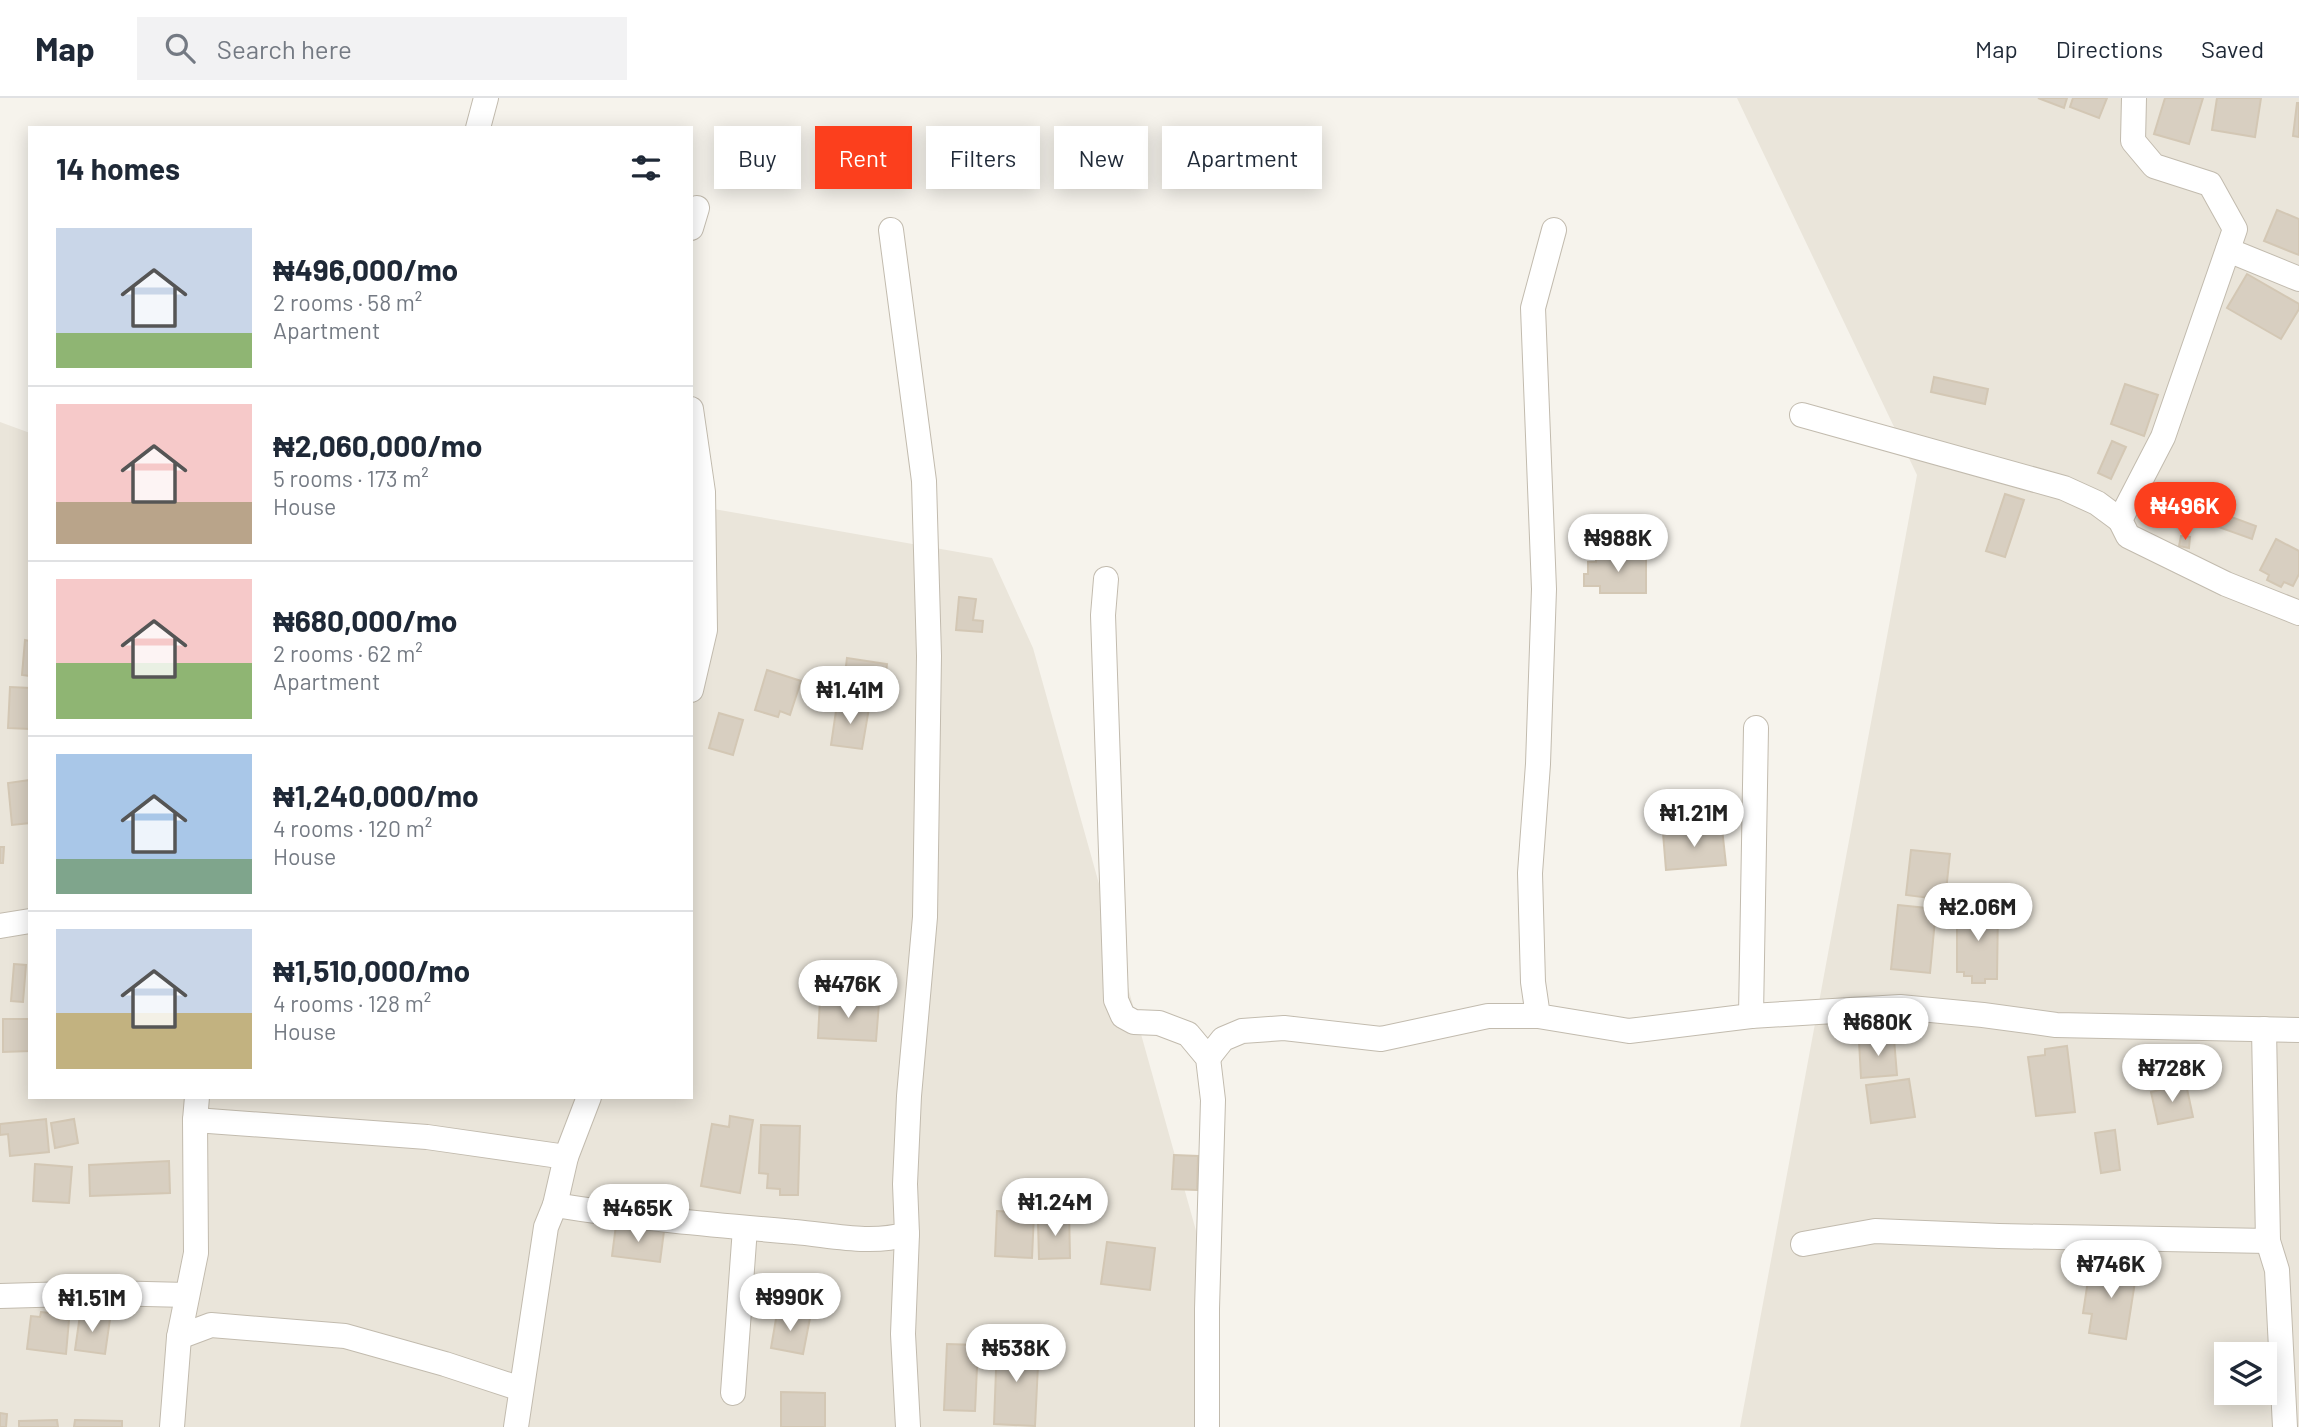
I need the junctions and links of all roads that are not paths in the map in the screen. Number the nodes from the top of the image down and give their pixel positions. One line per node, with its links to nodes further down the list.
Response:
1 (486, 98): 3 (street)
2 (2134, 98): 6 (street)
3 (479, 126)
4 (891, 230): 27 (street)
5 (1554, 230): 17 (street)
6 (2228, 250): 7 (street); 10 (street)
7 (2299, 279)
8 (1802, 415): 10 (street)
9 (693, 422): 13 (street)
10 (2120, 520): 12 (street)
11 (1106, 579): 21 (street)
12 (2299, 613)
13 (693, 681)
14 (1756, 728): 18 (street)
15 (28, 921): 16 (street)
16 (0, 926)
17 (1538, 1016): 18 (street); 21 (street)
18 (1751, 1016): 19 (street)
19 (2264, 1029): 20 (street); 28 (street)
20 (2299, 1030)
21 (1208, 1058): 38 (street)
22 (588, 1099): 24 (street)
23 (196, 1109): 24 (street); 30 (street)
24 (566, 1157): 25 (street)
25 (555, 1205): 26 (street); 33 (street)
26 (745, 1228): 27 (street); 34 (street)
27 (907, 1234): 37 (street)
28 (2268, 1241): 29 (street); 39 (street)
29 (1803, 1244)
30 (187, 1295): 31 (street); 32 (street)
31 (0, 1297)
32 (179, 1337): 33 (street); 35 (street)
33 (521, 1389): 36 (street)
34 (733, 1393)
35 (172, 1427)
36 (516, 1427)
37 (908, 1427)
38 (1208, 1427)
39 (2285, 1427)

